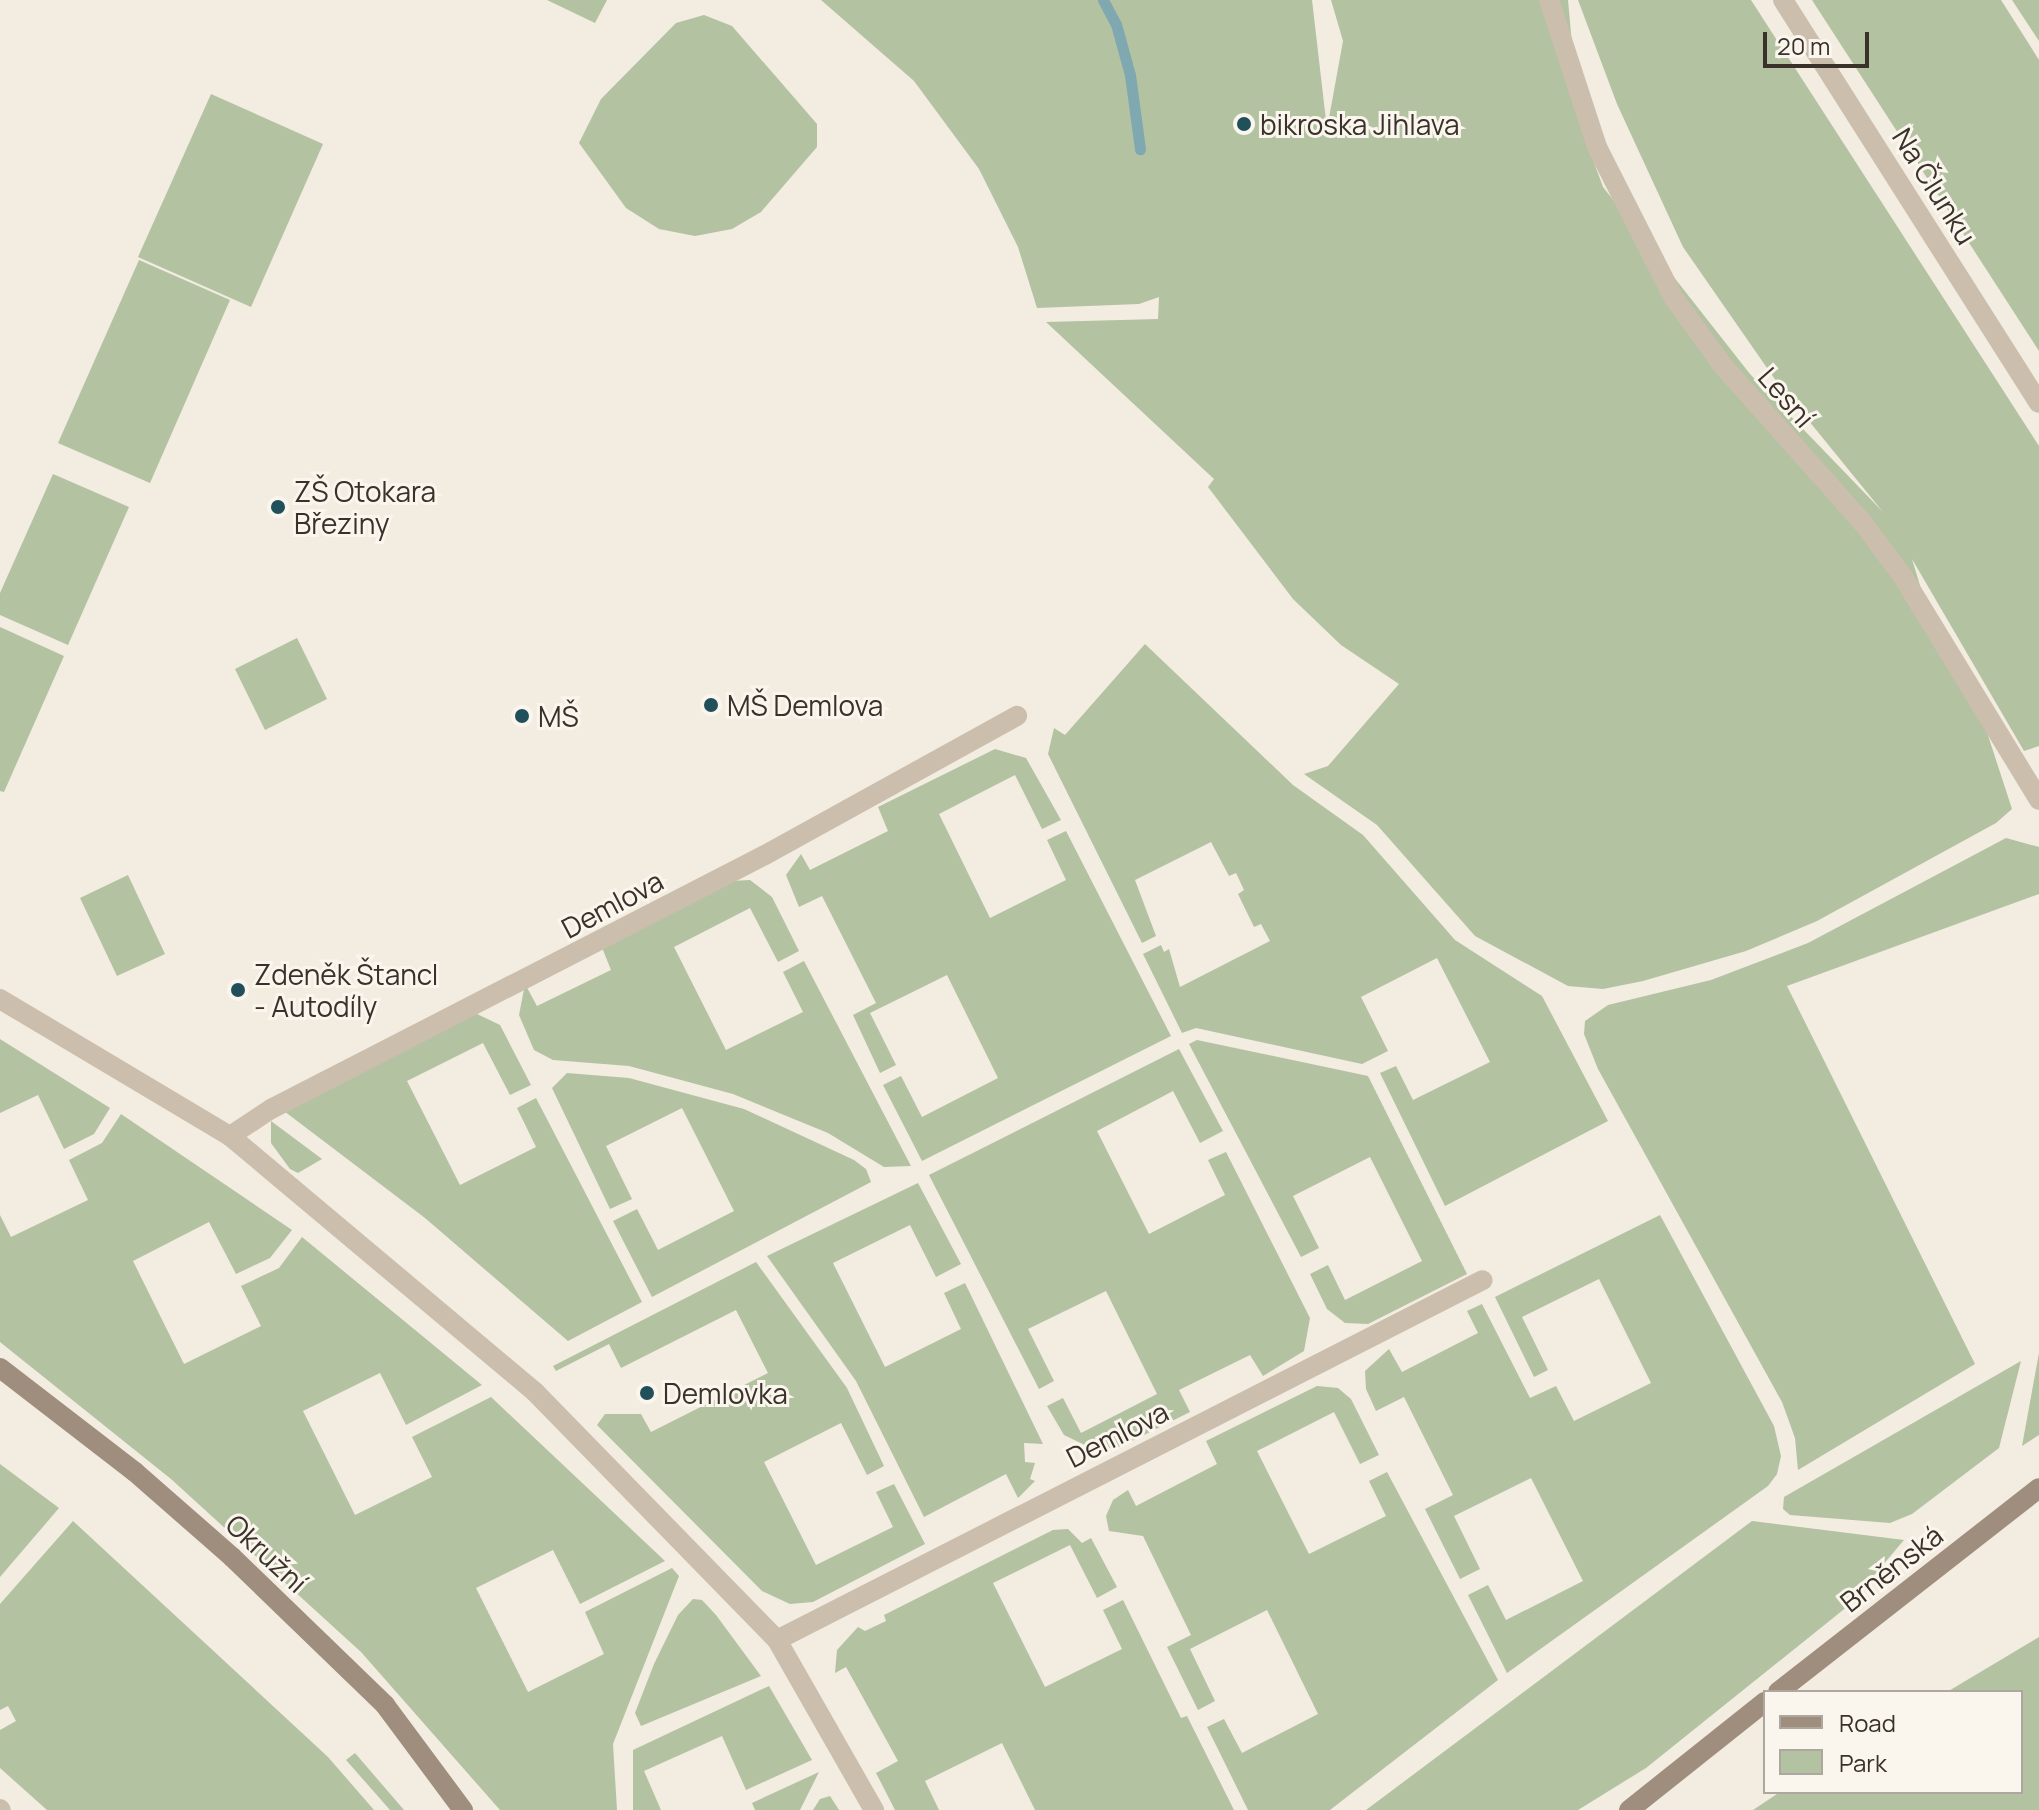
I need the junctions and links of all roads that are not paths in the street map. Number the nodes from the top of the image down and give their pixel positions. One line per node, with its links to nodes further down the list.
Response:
1 (1549, 0): 5 (street, Lesní)
2 (1783, 0): 3 (street, Na Člunku)
3 (2039, 403)
4 (1017, 716): 7 (street, Demlova)
5 (2039, 800)
6 (0, 999): 7 (street)
7 (230, 1136): 11 (street)
8 (1483, 1280): 11 (street, Demlova)
9 (0, 1368): 14 (street, Okružní)
10 (2039, 1488): 12 (street, Brněnská)
11 (777, 1640): 15 (street)
12 (1781, 1690)
13 (1763, 1704): 16 (street)
14 (463, 1810)
15 (874, 1810)
16 (1629, 1810)

